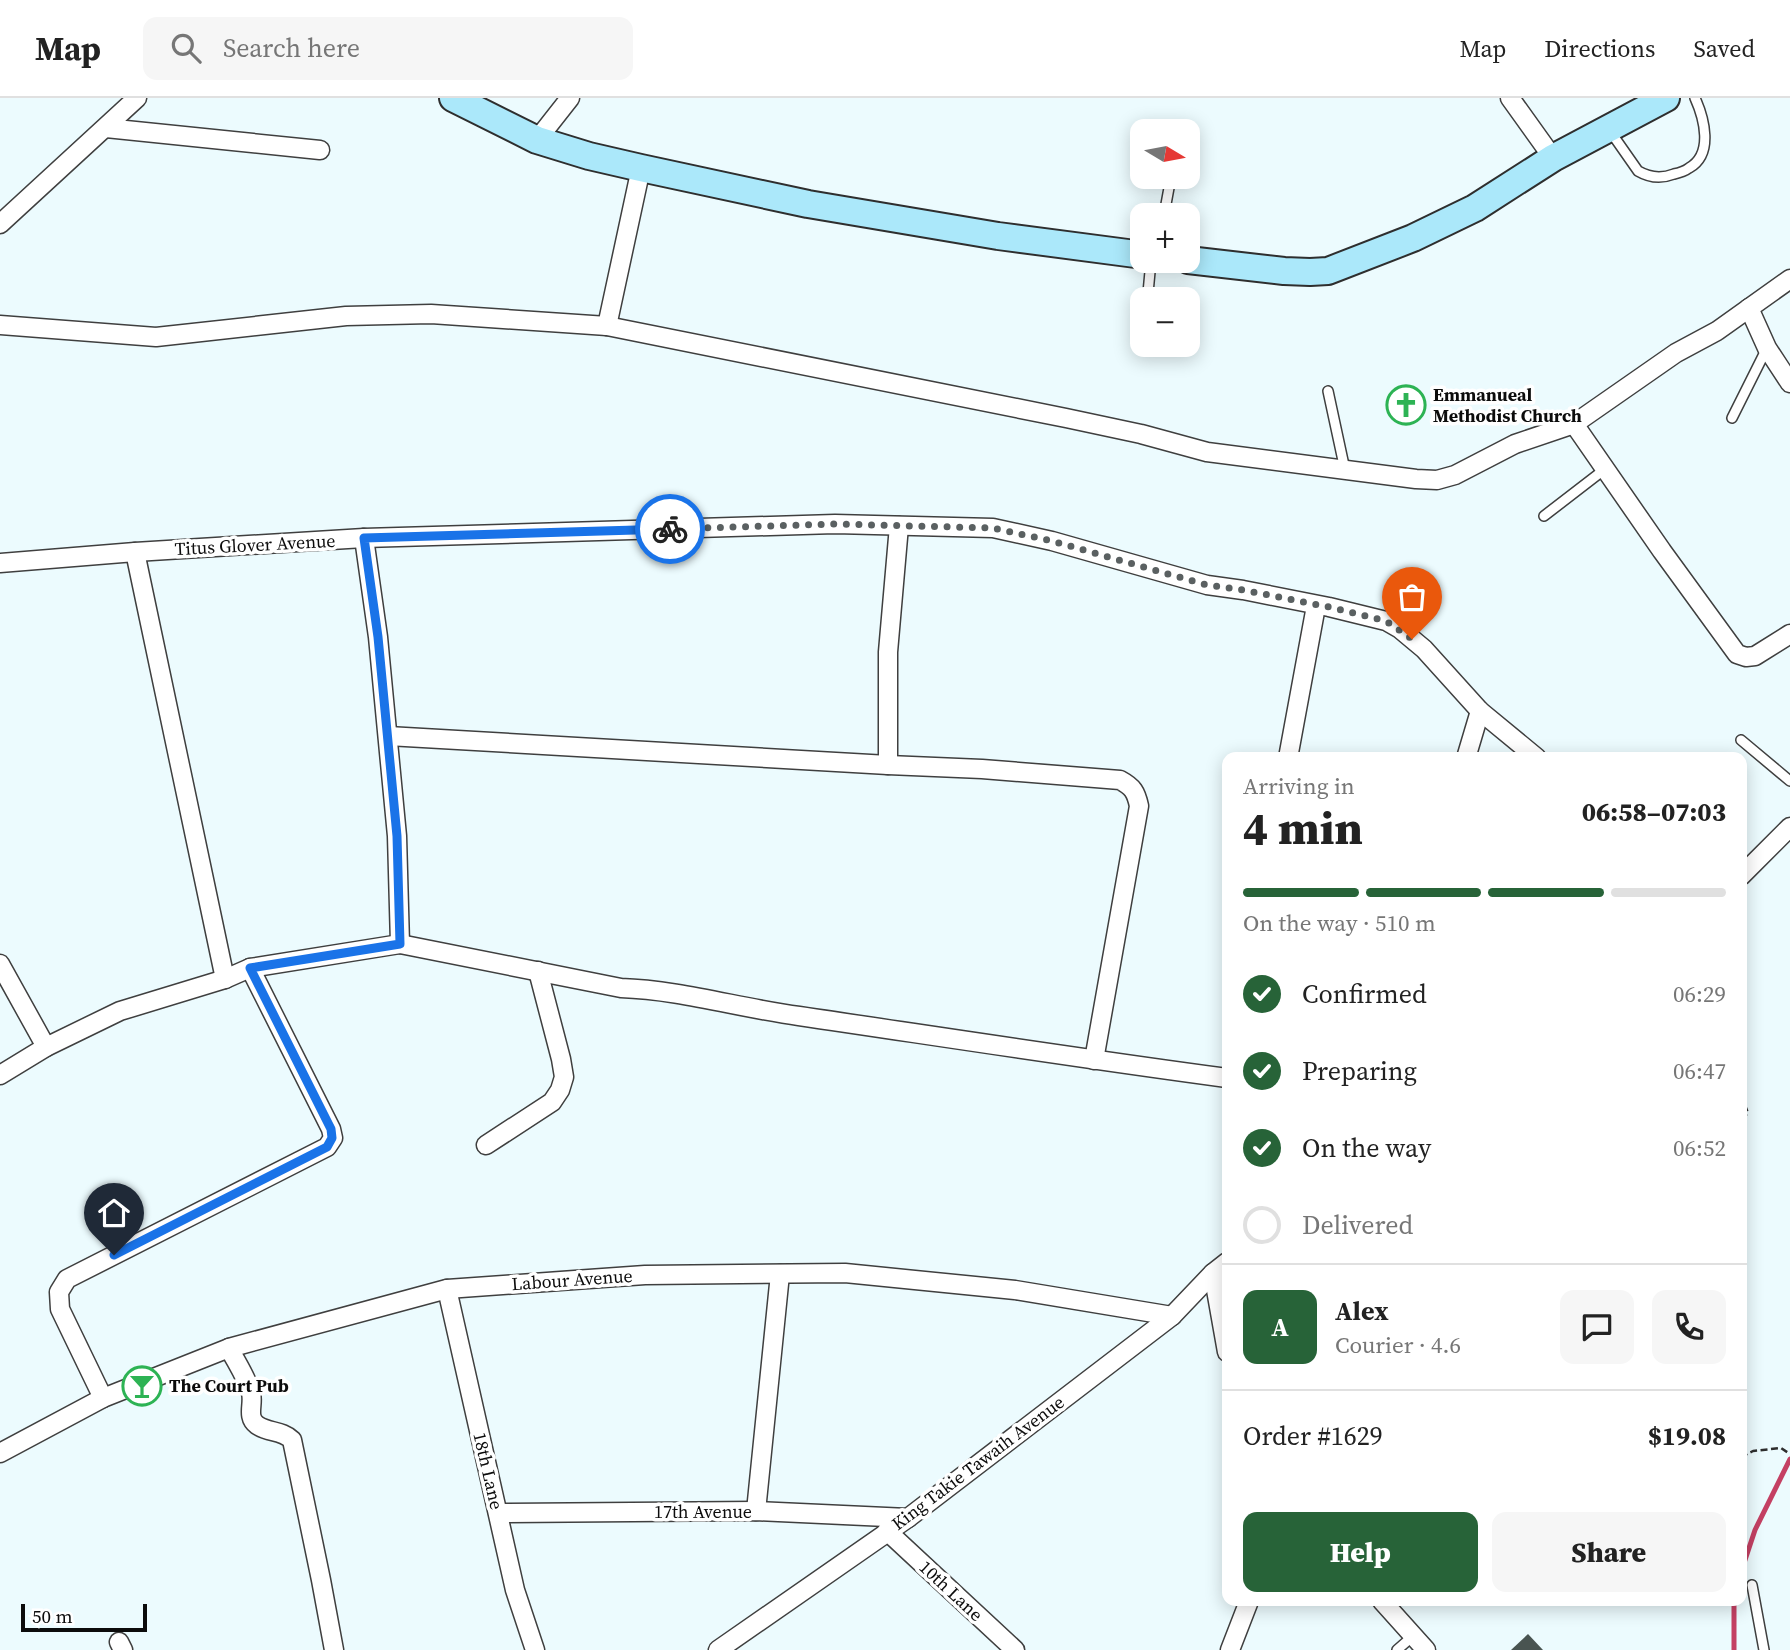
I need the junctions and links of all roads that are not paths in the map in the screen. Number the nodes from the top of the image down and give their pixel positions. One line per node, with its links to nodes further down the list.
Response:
1 (137, 98): 7 (street)
2 (453, 98): 9 (street)
3 (570, 98): 9 (street)
4 (1510, 98): 11 (street)
5 (1666, 98): 8 (street)
6 (1695, 98): 8 (lane)
7 (106, 128): 10 (street); 13 (street)
8 (1608, 129): 11 (street)
9 (537, 140): 12 (street)
10 (320, 150)
11 (1553, 158): 15 (street)
12 (641, 168): 14 (street); 19 (street)
13 (0, 224)
14 (1130, 253)
15 (1200, 261)
16 (1790, 279): 17 (street)
17 (1749, 308): 20 (street); 24 (street)
18 (0, 325): 19 (street)
19 (607, 326): 26 (street)
20 (1767, 348): 21 (street); 23 (lane)
21 (1790, 383)
22 (1328, 391): 26 (lane)
23 (1732, 418)
24 (1574, 424): 25 (street); 26 (street)
25 (1605, 469): 27 (lane); 33 (street)
26 (1345, 470)
27 (1544, 516)
28 (899, 526): 29 (street, Titus Glover Avenue); 32 (street, Titus Glover Avenue); 40 (street)
29 (364, 538): 30 (street, Titus Glover Avenue); 35 (street)
30 (135, 552): 31 (street, Titus Glover Avenue); 48 (street)
31 (0, 563)
32 (1316, 606): 34 (street, Titus Glover Avenue); 37 (street)
33 (1790, 634)
34 (1480, 711): 38 (street); 39 (street, Titus Glover Avenue)
35 (388, 736): 40 (street); 44 (street)
36 (1741, 740): 41 (lane)
37 (1289, 752)
38 (1468, 752)
39 (1530, 752)
40 (888, 765): 50 (street)
41 (1790, 781)
42 (1790, 827): 43 (street)
43 (1747, 870)
44 (400, 944): 46 (street); 47 (street)
45 (0, 964): 49 (street)
46 (250, 968): 48 (street); 60 (street)
47 (538, 971): 50 (street); 53 (street)
48 (225, 979): 49 (street)
49 (46, 1047): 51 (street)
50 (1094, 1060): 52 (street)
51 (0, 1075)
52 (1222, 1077)
53 (486, 1145)
54 (1220, 1267): 57 (street); 58 (street, King Takie Tawaih Avenue)
55 (780, 1274): 56 (street, Labour Avenue); 58 (street, Labour Avenue); 62 (street)
56 (447, 1289): 59 (street, Labour Avenue); 63 (street, 18th Lane)
57 (1222, 1291)
58 (1172, 1316): 64 (street, King Takie Tawaih Avenue)
59 (229, 1348): 60 (street, Labour Avenue); 70 (street)
60 (103, 1398): 61 (street, Labour Avenue)
61 (0, 1453)
62 (756, 1511): 63 (street, 17th Avenue); 64 (street, 17th Avenue)
63 (498, 1513): 71 (street, 18th Lane)
64 (908, 1517): 65 (street, King Takie Tawaih Avenue)
65 (887, 1531): 72 (street, King Takie Tawaih Avenue); 73 (street, 10th Lane)
66 (1752, 1586): 77 (lane)
67 (1247, 1606): 74 (street)
68 (1386, 1606): 69 (street)
69 (1413, 1636): 75 (lane); 76 (street)
70 (334, 1650)
71 (535, 1650)
72 (718, 1650)
73 (1015, 1650)
74 (1230, 1650)
75 (1397, 1650)
76 (1426, 1650)
77 (1764, 1650)

